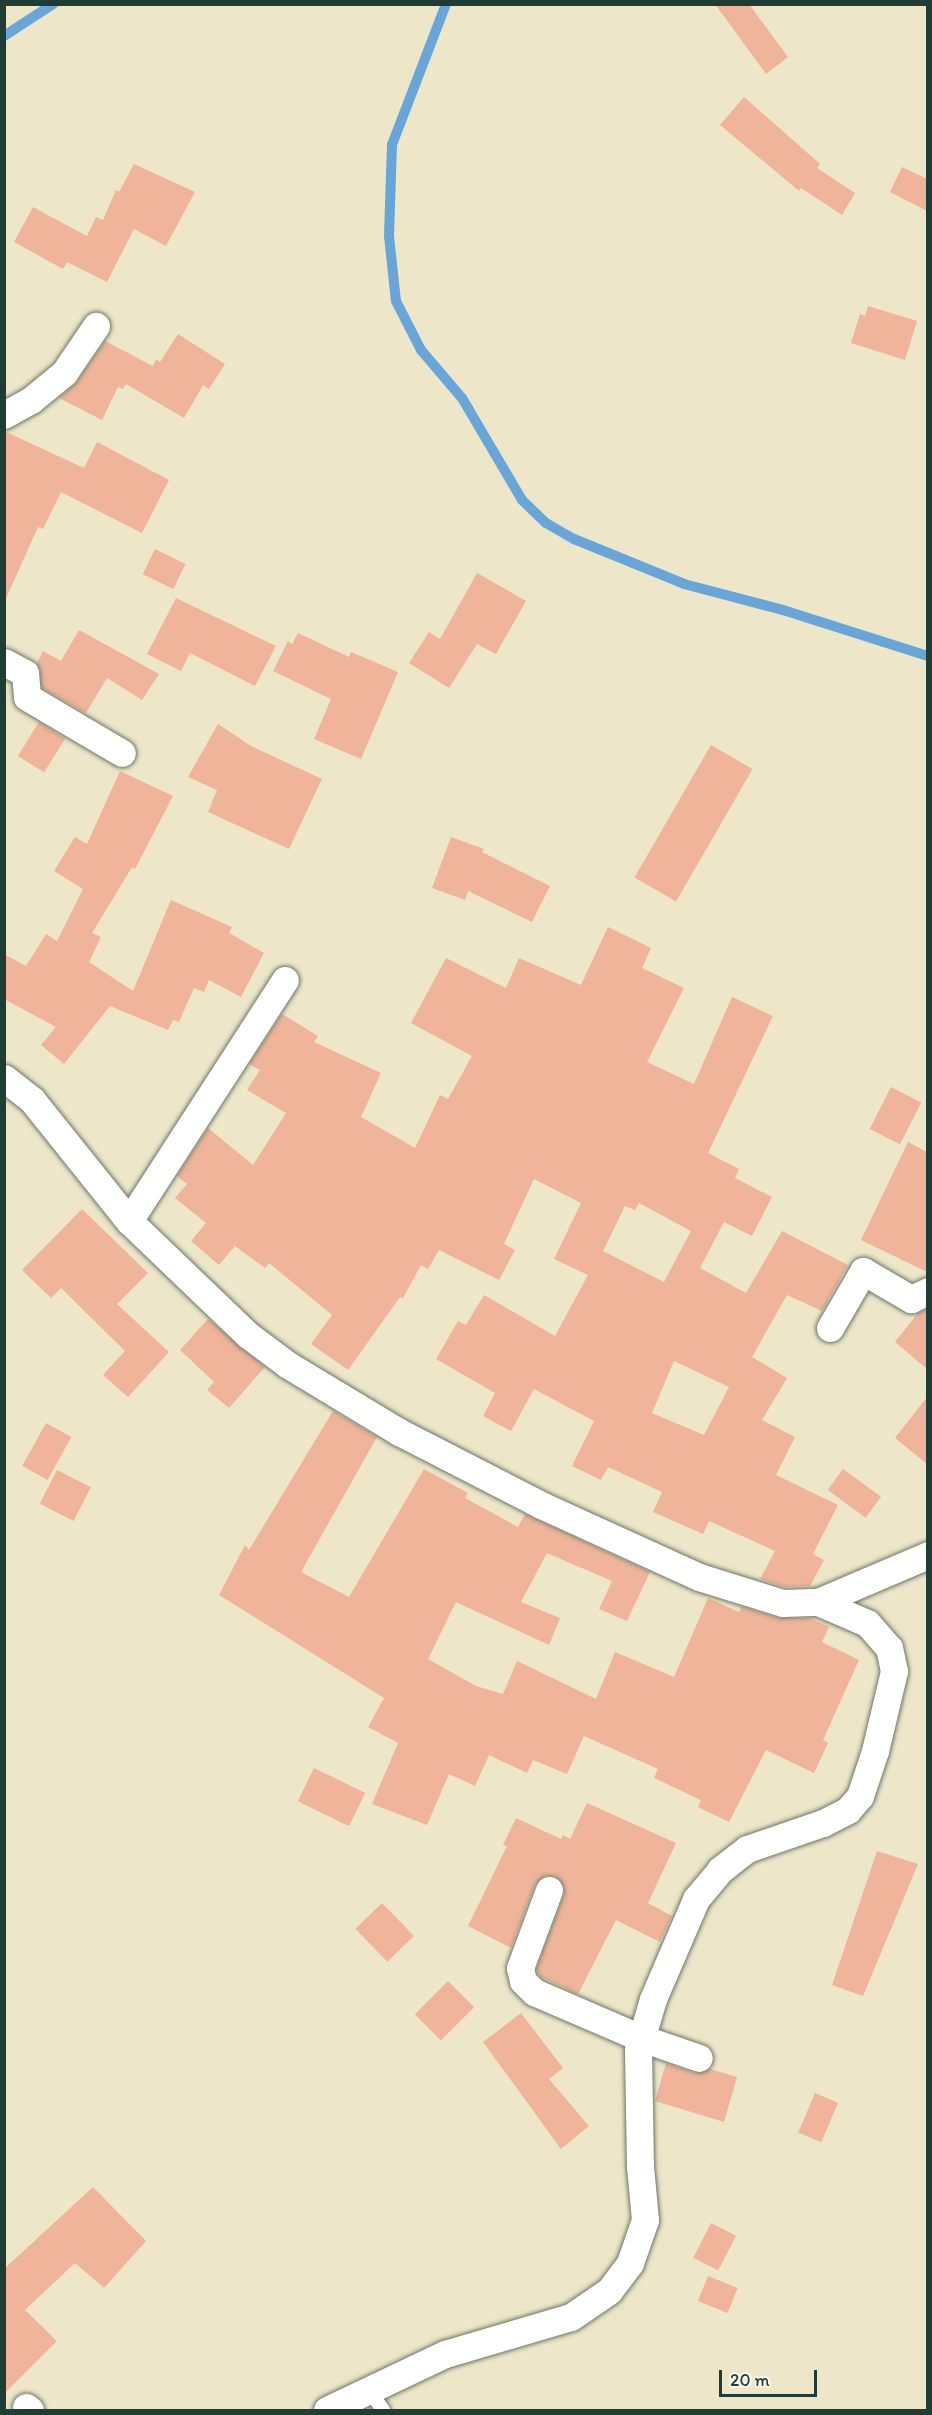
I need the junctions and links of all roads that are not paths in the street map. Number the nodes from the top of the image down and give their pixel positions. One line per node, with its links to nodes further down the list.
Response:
1 (96, 326): 2 (street)
2 (4, 415)
3 (4, 662): 4 (street)
4 (122, 753)
5 (285, 980): 7 (street)
6 (4, 1078): 7 (street)
7 (129, 1221): 11 (street)
8 (927, 1291): 9 (street)
9 (830, 1328)
10 (927, 1555): 11 (street)
11 (818, 1602): 13 (street)
12 (549, 1890): 13 (street)
13 (641, 2038): 14 (street); 15 (street)
14 (699, 2058)
15 (376, 2400): 16 (street)
16 (327, 2410)

